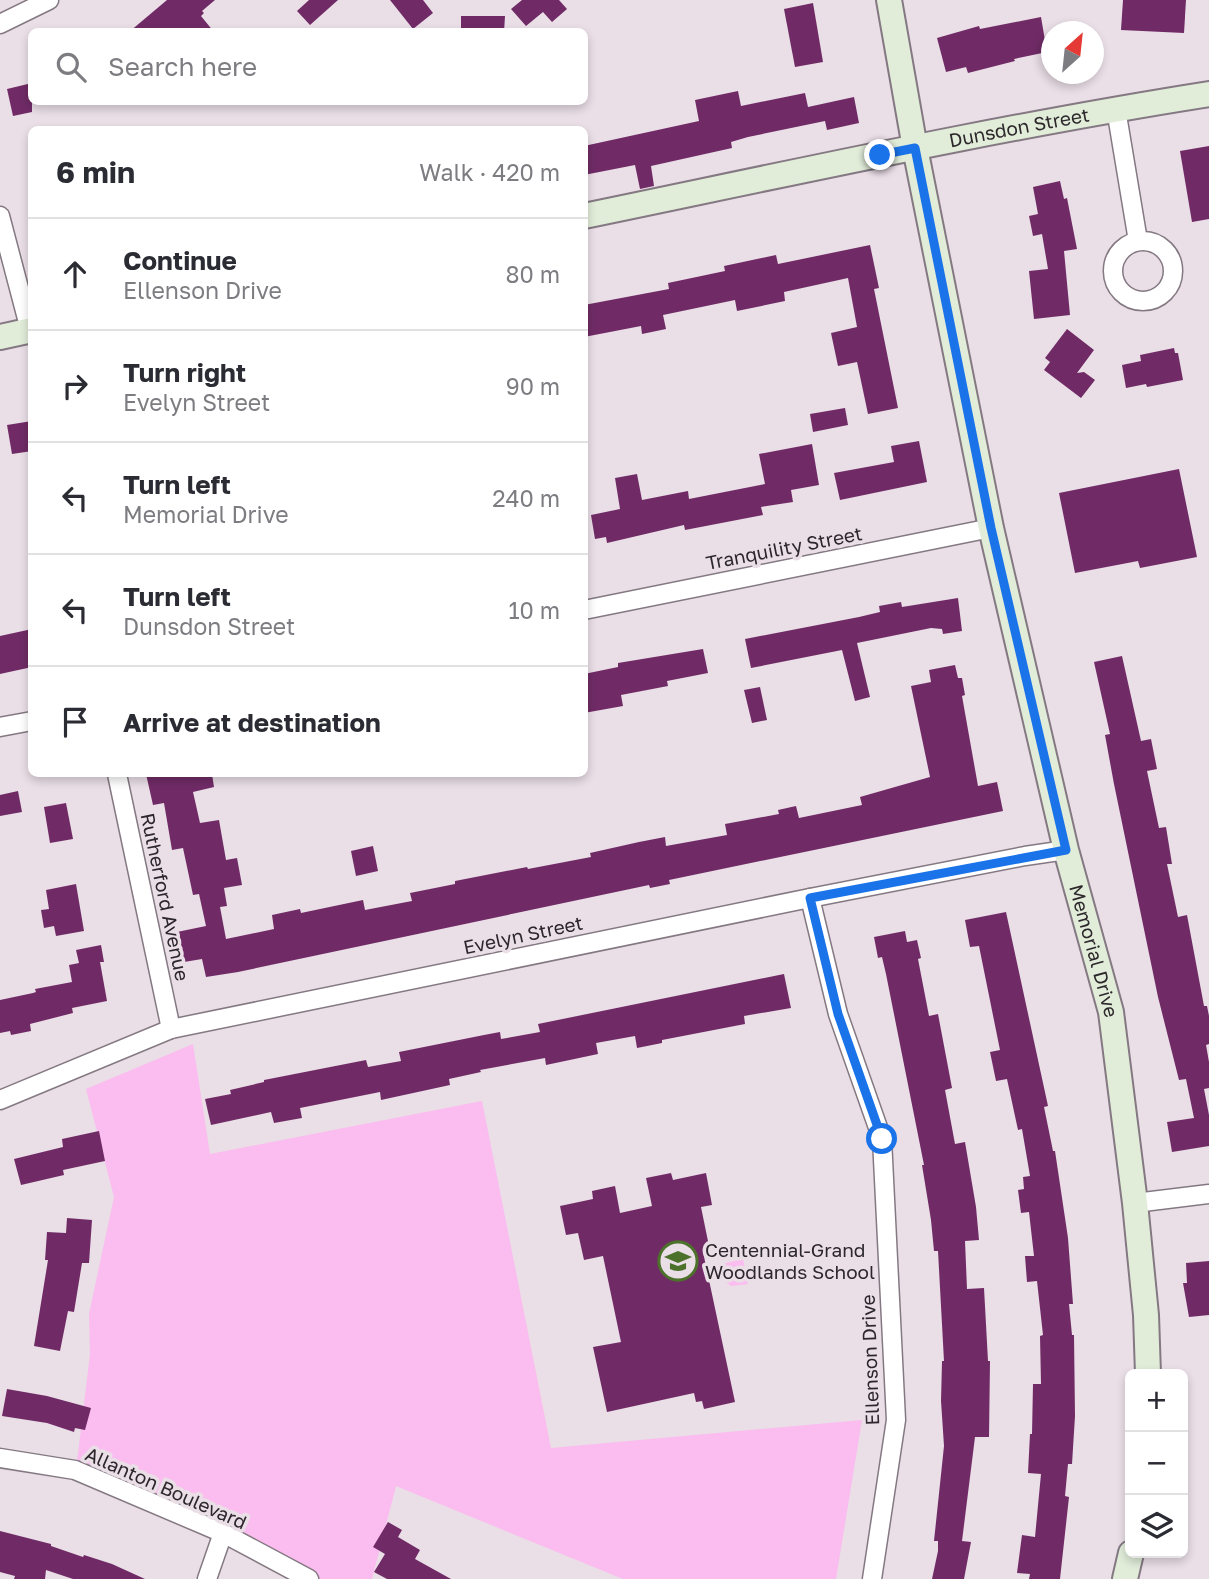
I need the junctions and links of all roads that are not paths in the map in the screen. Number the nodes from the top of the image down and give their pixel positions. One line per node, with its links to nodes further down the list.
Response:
1 (49, 0): 3 (street)
2 (889, 0): 6 (main road, Memorial Drive)
3 (0, 24)
4 (1209, 94): 5 (main road, Dunsdon Street)
5 (1116, 109): 6 (main road, Dunsdon Street); 9 (street)
6 (915, 148): 7 (main road, Dunsdon Street); 13 (main road, Memorial Drive)
7 (588, 215)
8 (0, 216): 10 (street)
9 (1138, 241)
10 (28, 319)
11 (28, 331): 12 (main road)
12 (0, 337)
13 (991, 528): 14 (street, Tranquility Street); 18 (main road, Memorial Drive)
14 (588, 609)
15 (28, 721): 16 (street)
16 (0, 727)
17 (118, 777): 20 (street, Rutherford Avenue)
18 (1066, 850): 19 (street, Evelyn Street); 23 (main road, Memorial Drive)
19 (810, 898): 20 (street, Evelyn Street); 30 (street, Ellenson Drive)
20 (171, 1029): 21 (street, Evelyn Street)
21 (0, 1100)
22 (1209, 1194): 23 (street)
23 (1135, 1203): 24 (main road, Memorial Drive)
24 (1148, 1369)
25 (0, 1458): 26 (street, Allanton Boulevard)
26 (223, 1533): 28 (street); 29 (street, Allanton Boulevard)
27 (1130, 1558): 31 (main road)
28 (207, 1579)
29 (309, 1579)
30 (872, 1579)
31 (1125, 1579)

